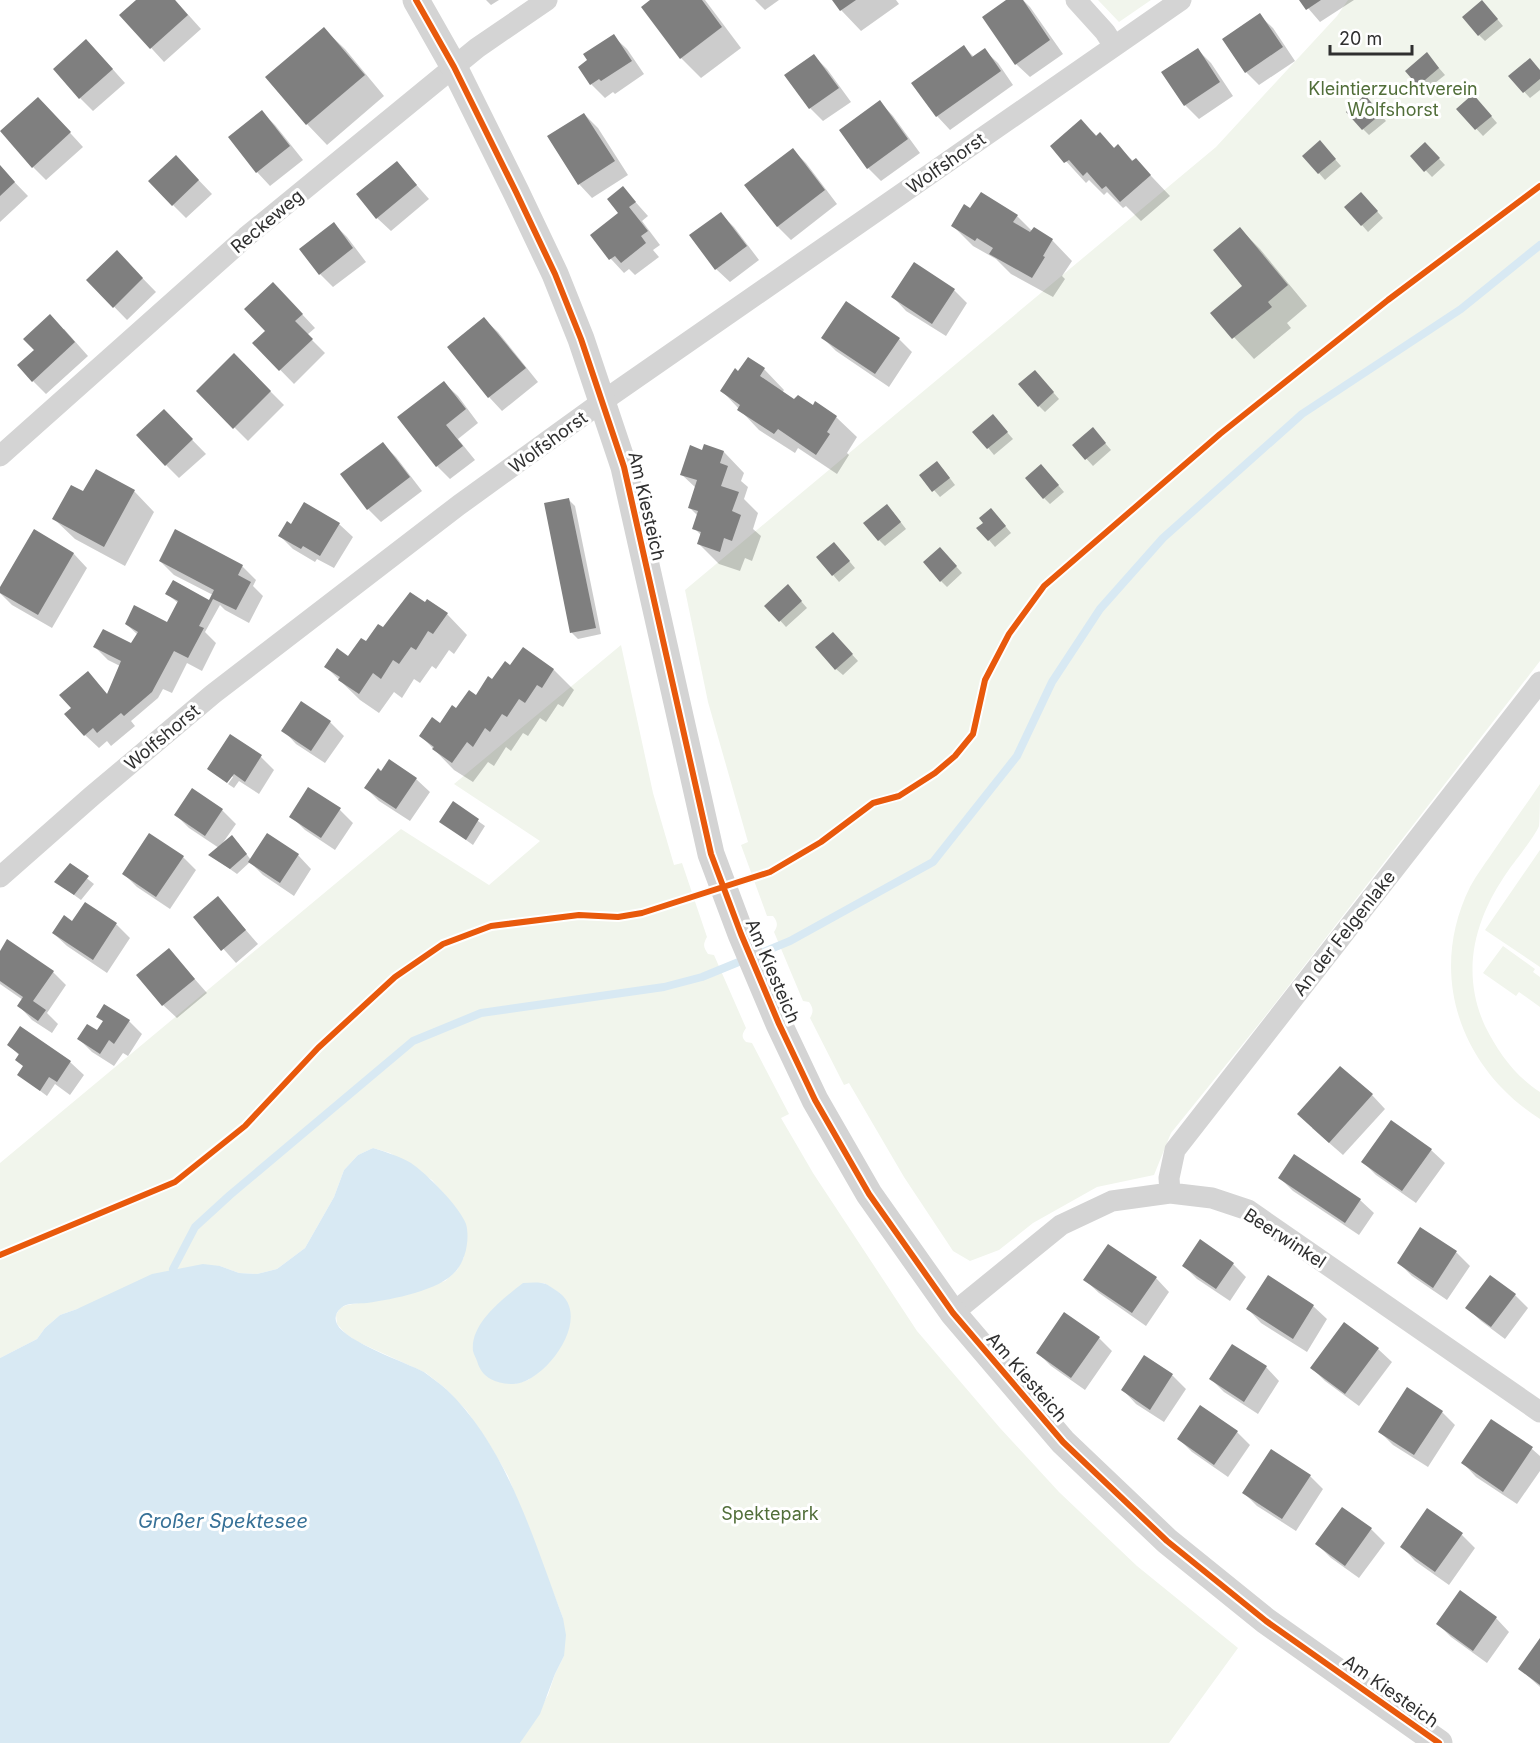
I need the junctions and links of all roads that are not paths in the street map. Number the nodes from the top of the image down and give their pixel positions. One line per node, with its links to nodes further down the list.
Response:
1 (416, 0): 6 (street, Am Kiesteich)
2 (547, 0): 6 (street, Reckeweg)
3 (1076, 0): 5 (street)
4 (1181, 0): 5 (street, Wolfshorst)
5 (1114, 46): 7 (street, Wolfshorst)
6 (454, 67): 7 (street, Am Kiesteich); 8 (street, Reckeweg)
7 (603, 401): 10 (street, Wolfshorst); 12 (street, Am Kiesteich)
8 (0, 456)
9 (1540, 682): 11 (street, An der Felgenlake)
10 (0, 877)
11 (1170, 1193): 12 (street, Beerwinkel); 13 (street, Beerwinkel)
12 (953, 1313): 14 (street, Am Kiesteich)
13 (1540, 1412)
14 (1440, 1743)

